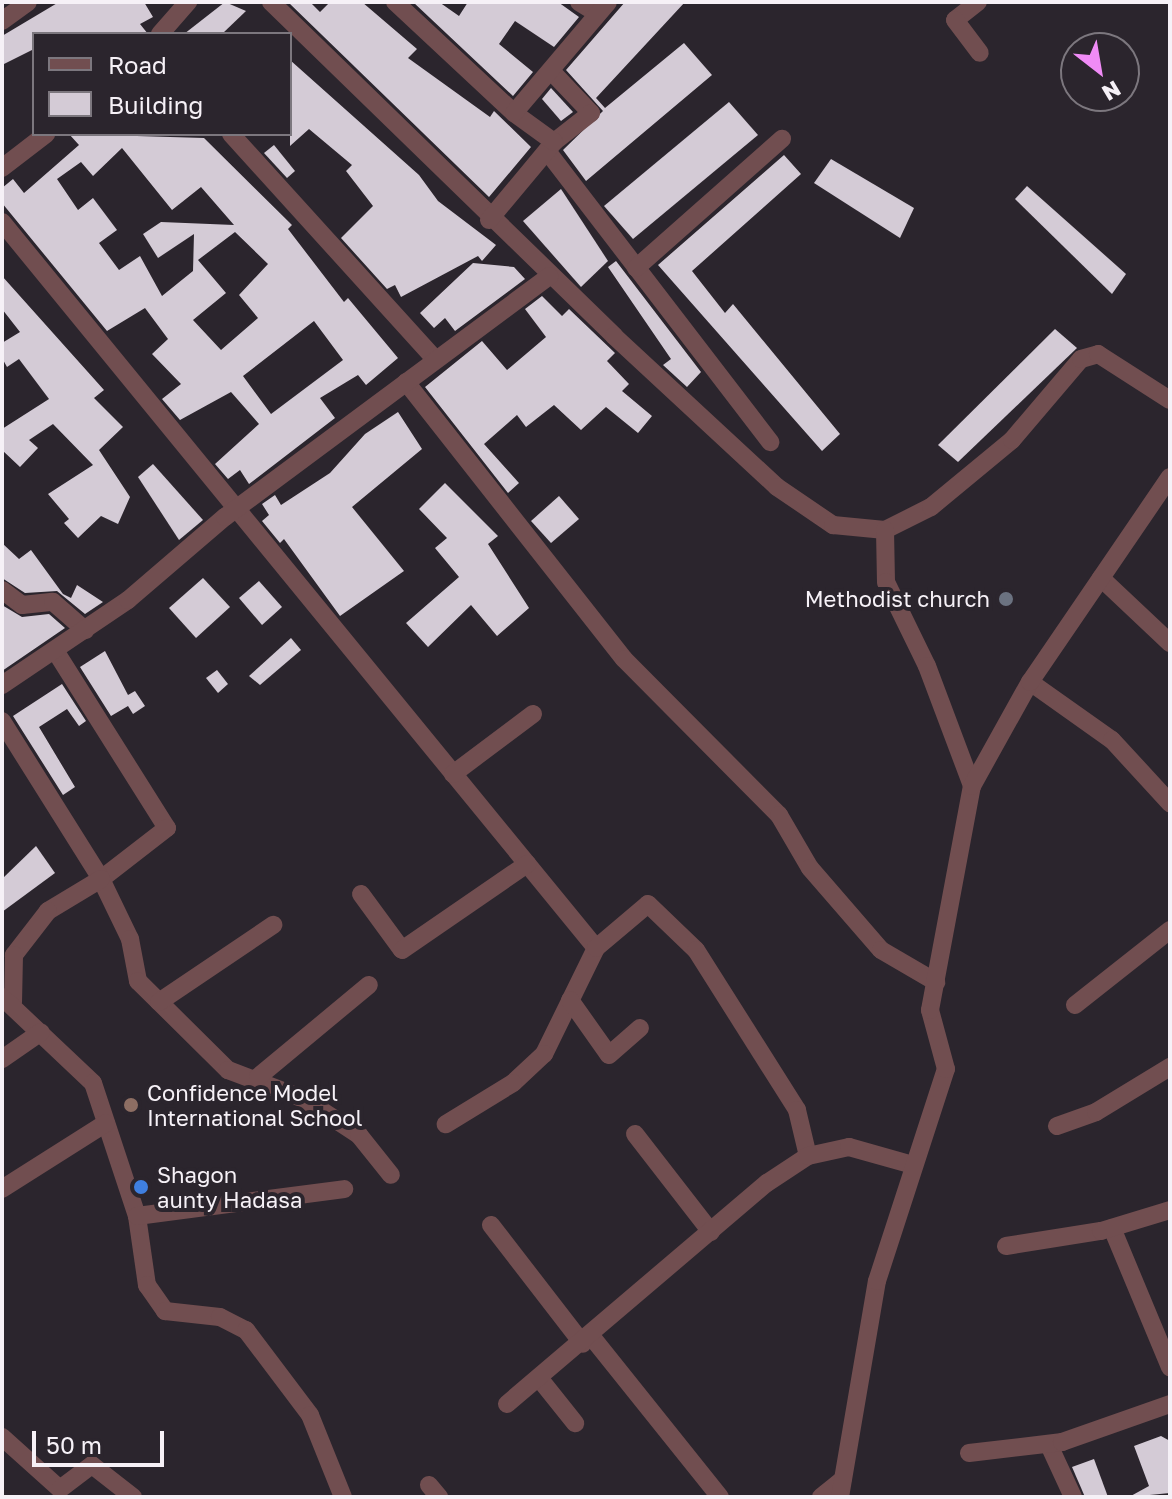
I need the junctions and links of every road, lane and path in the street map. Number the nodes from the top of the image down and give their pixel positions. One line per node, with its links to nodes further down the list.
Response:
1 (28, 2): 8 (street)
2 (188, 2): 9 (street)
3 (271, 2): 18 (street)
4 (395, 2): 12 (street)
5 (579, 2): 7 (street)
6 (978, 2): 10 (street)
7 (603, 8): 11 (street)
8 (2, 21)
9 (162, 32)
10 (980, 53)
11 (553, 73): 12 (street); 16 (street)
12 (514, 113): 16 (street)
13 (43, 136): 17 (street)
14 (233, 136): 22 (street)
15 (782, 139): 20 (street)
16 (551, 147): 18 (street); 20 (street)
17 (2, 168)
18 (489, 220): 21 (street)
19 (2, 222): 27 (street)
20 (636, 268): 25 (street)
21 (549, 276): 22 (street); 28 (street)
22 (436, 360): 23 (street)
23 (406, 382): 27 (street); 47 (street)
24 (1170, 400): 28 (street)
25 (770, 442)
26 (1170, 477): 29 (street)
27 (236, 508): 31 (street); 38 (street)
28 (885, 530): 39 (street)
29 (1101, 578): 32 (street); 34 (street)
30 (2, 590): 31 (street)
31 (85, 630): 33 (street)
32 (1170, 643)
33 (56, 652): 35 (street); 42 (street)
34 (1030, 682): 39 (street); 40 (street)
35 (2, 685)
36 (533, 714): 38 (street)
37 (2, 721): 42 (street)
38 (453, 774): 41 (street)
39 (972, 786): 47 (street)
40 (1170, 803)
41 (527, 864): 43 (street); 46 (street)
42 (101, 879): 49 (street); 51 (street)
43 (361, 894)
44 (273, 925): 51 (street)
45 (1170, 930): 52 (street)
46 (596, 948): 50 (street); 62 (street)
47 (936, 982): 63 (street)
48 (369, 985): 57 (street)
49 (7, 1000): 54 (street)
50 (570, 1000): 53 (street); 59 (street)
51 (159, 1002): 57 (street)
52 (1075, 1005)
53 (640, 1028)
54 (41, 1032): 55 (street); 58 (street)
55 (2, 1059)
56 (1170, 1067): 60 (street)
57 (258, 1077): 64 (street)
58 (106, 1123): 65 (street); 68 (street)
59 (446, 1124)
60 (1057, 1126)
61 (635, 1134): 71 (street)
62 (808, 1156): 63 (street); 71 (street)
63 (913, 1165): 82 (street)
64 (391, 1175)
65 (2, 1189)
66 (344, 1189): 68 (street)
67 (1170, 1210): 70 (street)
68 (137, 1216): 84 (street)
69 (491, 1225): 73 (street)
70 (1112, 1228): 72 (street); 74 (street)
71 (711, 1232): 73 (street)
72 (1006, 1246)
73 (587, 1340): 75 (street); 85 (street)
74 (1169, 1363)
75 (539, 1378): 76 (street); 78 (street)
76 (507, 1404)
77 (1170, 1404): 80 (street)
78 (575, 1423)
79 (2, 1437): 83 (street)
80 (1049, 1445): 81 (street); 87 (street)
81 (969, 1453)
82 (841, 1488): 86 (street)
83 (133, 1497)
84 (343, 1497)
85 (720, 1497)
86 (821, 1497)
87 (1073, 1497)

